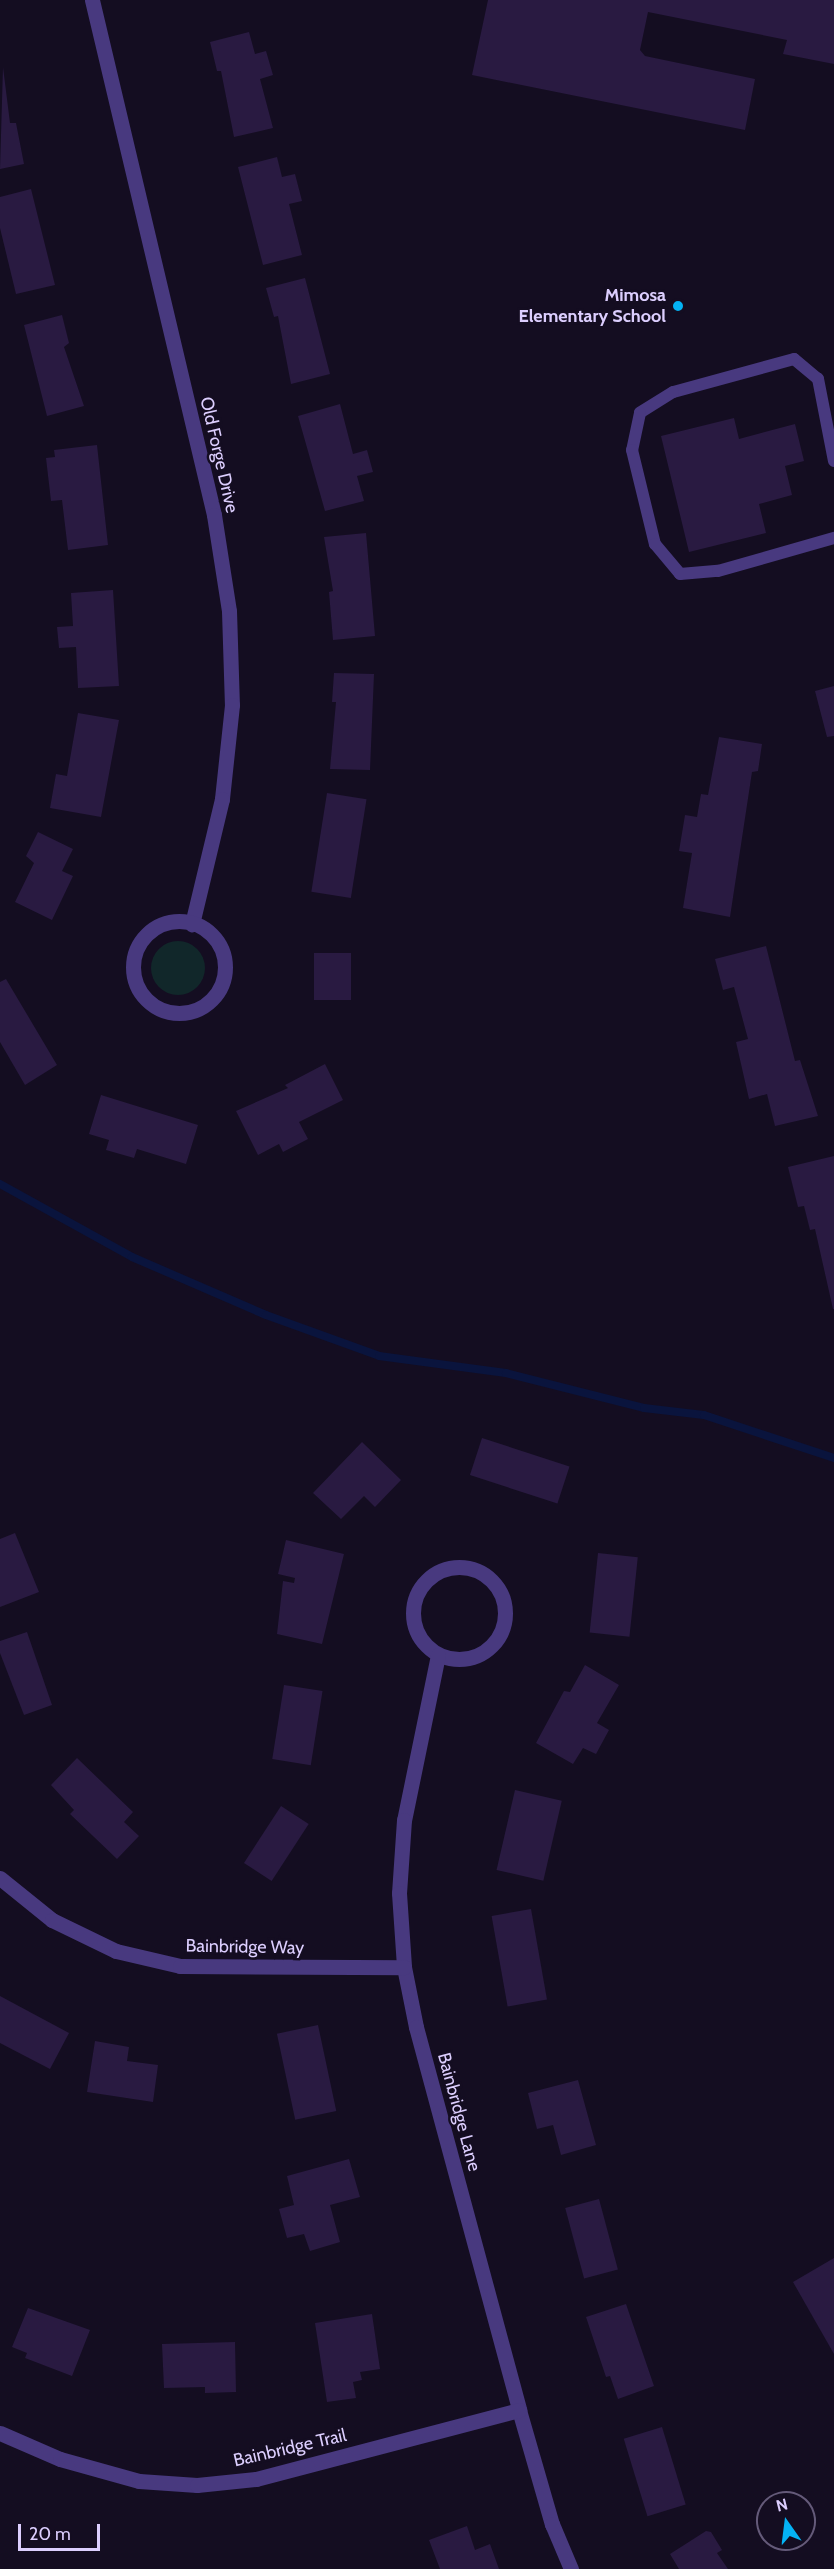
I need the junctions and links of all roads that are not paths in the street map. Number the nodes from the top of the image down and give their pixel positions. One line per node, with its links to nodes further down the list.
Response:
1 (92, 0): 4 (street, Old Forge Drive)
2 (834, 461): 3 (lane)
3 (834, 538)
4 (192, 924): 4 (street)
5 (438, 1655): 5 (street); 7 (street, Bainbridge Lane)
6 (0, 1878): 7 (street, Bainbridge Way)
7 (404, 1967): 8 (street, Bainbridge Lane)
8 (519, 2410): 9 (street, Bainbridge Trail); 10 (street, Bainbridge Lane)
9 (0, 2433)
10 (571, 2569)

